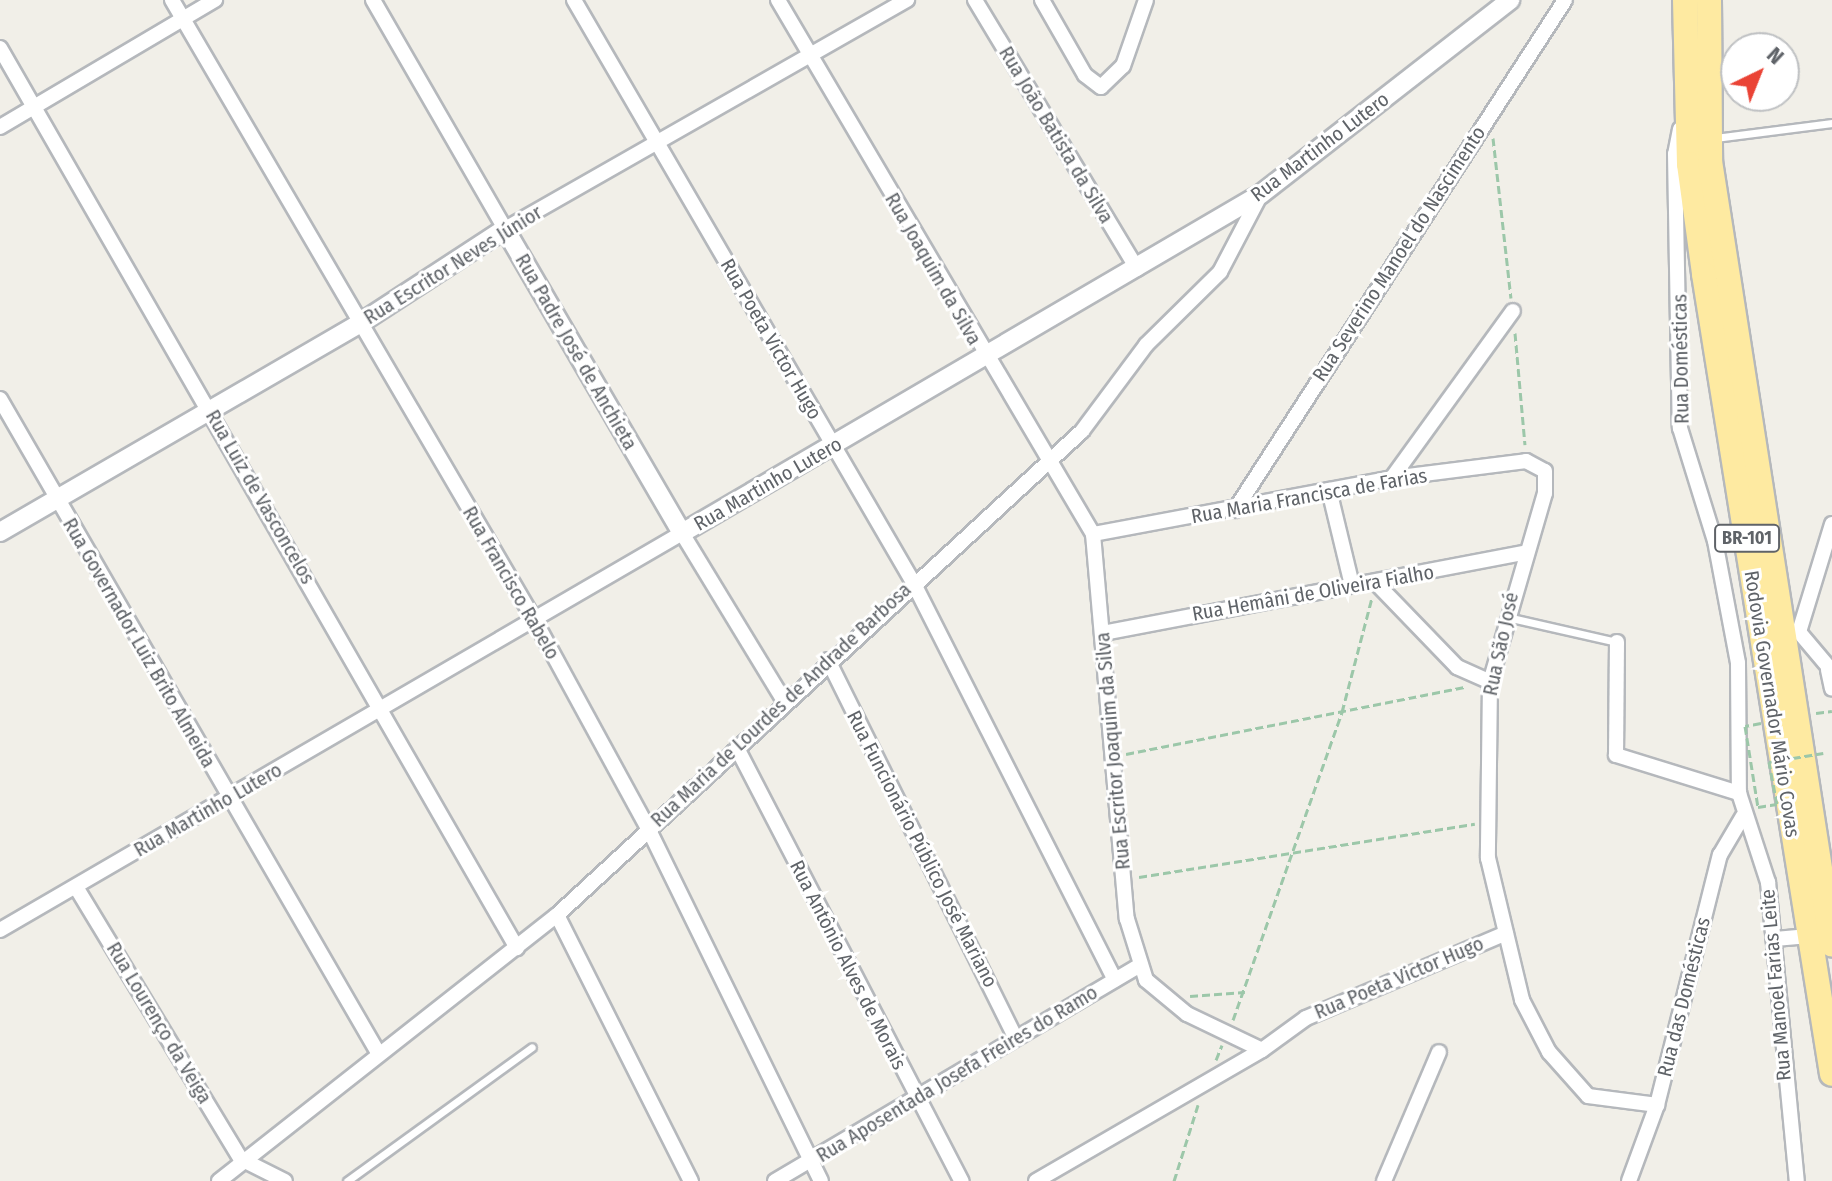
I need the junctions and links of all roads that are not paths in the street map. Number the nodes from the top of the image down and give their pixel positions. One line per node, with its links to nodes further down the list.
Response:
1 (172, 0): 14 (street, Rua Francisco Rabelo)
2 (215, 0): 14 (street)
3 (373, 0): 24 (street, Rua Padre José de Anchieta)
4 (574, 0): 22 (street, Rua Poeta Victor Hugo)
5 (778, 0): 16 (street, Rua Joaquim da Silva)
6 (907, 0): 16 (street, Rua Escritor Neves Júnior)
7 (975, 0): 25 (street, Rua João Batista da Silva)
8 (1042, 0): 9 (street)
9 (1146, 0)
10 (1510, 0): 23 (street, Rua Martinho Lutero)
11 (1565, 0): 37 (street, Rua Severino Manoel do Nascimento)
12 (1685, 0): 18 (highway, Rodovia Governador Mário Covas / BR-101)
13 (1709, 0): 21 (highway, Rodovia Governador Mário Covas / BR-101)
14 (183, 19): 17 (street); 27 (street, Rua Francisco Rabelo)
15 (0, 48): 17 (street, Rua Luiz de Vasconcelos)
16 (810, 56): 22 (street, Rua Escritor Neves Júnior); 28 (street, Rua Joaquim da Silva)
17 (36, 106): 20 (street); 30 (street, Rua Luiz de Vasconcelos)
18 (1687, 111): 58 (street, Rua Domésticas); 67 (highway, Rodovia Governador Mário Covas / BR-101)
19 (1832, 123): 21 (lane)
20 (0, 127)
21 (1709, 139): 49 (highway, Rodovia Governador Mário Covas / BR-101)
22 (658, 145): 24 (street, Rua Escritor Neves Júnior); 31 (street, Rua Poeta Victor Hugo)
23 (1261, 194): 25 (street, Rua Martinho Lutero); 32 (street, Rua Maria de Lourdes de Andrade Barbosa)
24 (505, 229): 27 (street, Rua Escritor Neves Júnior); 40 (street, Rua Padre José de Anchieta)
25 (1137, 269): 28 (street, Rua Martinho Lutero)
26 (1513, 311): 34 (street)
27 (359, 324): 30 (street, Rua Escritor Neves Júnior); 47 (street, Rua Francisco Rabelo)
28 (985, 358): 31 (street, Rua Martinho Lutero); 32 (street, Rua Joaquim da Silva)
29 (0, 399): 36 (street, Rua Governador Luiz Brito Almeida)
30 (209, 409): 36 (street, Rua Escritor Neves Júnior); 56 (street, Rua Luiz de Vasconcelos)
31 (834, 447): 40 (street, Rua Martinho Lutero); 43 (street, Rua Poeta Victor Hugo)
32 (1045, 460): 41 (street, Rua Joaquim da Silva); 43 (street, Rua Maria de Lourdes de Andrade Barbosa)
33 (1526, 461): 34 (street, Rua Maria Francisca de Farias); 42 (street, Rua São José)
34 (1392, 478): 35 (street, Rua Maria Francisca de Farias)
35 (1329, 490): 37 (street, Rua Maria Francisca de Farias); 45 (street)
36 (57, 500): 39 (street, Rua Escritor Neves Júnior); 59 (street, Rua Governador Luiz Brito Almeida)
37 (1235, 510): 41 (street, Rua Maria Francisca de Farias)
38 (1832, 524): 49 (street)
39 (0, 532)
40 (682, 533): 47 (street, Rua Martinho Lutero); 55 (street, Rua Padre José de Anchieta)
41 (1093, 534): 48 (street, Rua Escritor Joaquim da Silva)
42 (1523, 553): 44 (street, Rua Hemâni de Oliveira Fialho); 46 (street, Rua São José)
43 (913, 582): 51 (street, Rua Maria de Lourdes de Andrade Barbosa); 70 (street, Rua Poeta Victor Hugo)
44 (1376, 583): 45 (street, Rua Hemâni de Oliveira Fialho); 53 (street)
45 (1352, 585): 48 (street, Rua Hemâni de Oliveira Fialho)
46 (1505, 617): 50 (lane); 53 (street, Rua São José)
47 (535, 621): 56 (street, Rua Martinho Lutero); 61 (street, Rua Francisco Rabelo)
48 (1103, 633): 69 (street, Rua Escritor Joaquim da Silva)
49 (1790, 633): 52 (street); 67 (highway, Rodovia Governador Mário Covas / BR-101)
50 (1617, 642): 58 (street)
51 (828, 660): 55 (street, Rua Maria de Lourdes de Andrade Barbosa); 71 (street, Rua Funcionário Público José Mariano)
52 (1830, 671): 54 (street)
53 (1490, 682): 65 (street, Rua São José)
54 (1832, 689)
55 (784, 701): 57 (street, Rua Maria de Lourdes de Andrade Barbosa)
56 (383, 709): 59 (street, Rua Martinho Lutero); 68 (street, Rua Luiz de Vasconcelos)
57 (737, 748): 61 (street, Rua Maria de Lourdes de Andrade Barbosa); 77 (street, Rua Antônio Alves de Morais)
58 (1739, 793): 60 (street, Rua Manoel Farias Leite)
59 (228, 798): 62 (street, Rua Martinho Lutero); 74 (street, Rua Governador Luiz Brito Almeida)
60 (1743, 816): 66 (street, Rua Manoel Farias Leite); 78 (street, Rua das Domésticas)
61 (648, 828): 63 (street, Rua Maria de Lourdes de Andrade Barbosa); 80 (street, Rua Francisco Rabelo)
62 (76, 887): 64 (street, Rua Martinho Lutero); 79 (street, Rua Lourenço da Veiga)
63 (557, 915): 68 (street, Rua Maria de Lourdes de Andrade Barbosa); 84 (street)
64 (0, 930)
65 (1506, 933): 73 (street, Rua Poeta Victor Hugo); 78 (street, Rua São José)
66 (1775, 939): 67 (street); 91 (street, Rua Manoel Farias Leite)
67 (1821, 940): 76 (highway, Rodovia Governador Mário Covas / BR-101)
68 (517, 948): 74 (street, Rua Maria de Lourdes de Andrade Barbosa)
69 (1138, 966): 70 (street, Rua Aposentada Josefa Freires do Ramo); 73 (street)
70 (1115, 980): 71 (street, Rua Aposentada Josefa Freires do Ramo)
71 (1016, 1038): 77 (street, Rua Aposentada Josefa Freires do Ramo)
72 (532, 1047): 83 (lane)
73 (1262, 1050): 88 (street, Rua Poeta Victor Hugo)
74 (377, 1051): 79 (street, Rua Maria de Lourdes de Andrade Barbosa)
75 (1439, 1052): 89 (street)
76 (1832, 1074)
77 (916, 1100): 80 (street, Rua Aposentada Josefa Freires do Ramo); 87 (street, Rua Antônio Alves de Morais)
78 (1657, 1105): 90 (street, Rua das Domésticas)
79 (241, 1159): 81 (street, Rua Maria de Lourdes de Andrade Barbosa); 82 (street)
80 (810, 1160): 85 (street, Rua Aposentada Josefa Freires do Ramo); 86 (street, Rua Francisco Rabelo)
81 (219, 1181)
82 (285, 1181)
83 (347, 1181)
84 (691, 1181)
85 (775, 1181)
86 (821, 1181)
87 (961, 1181)
88 (1036, 1181)
89 (1384, 1181)
90 (1629, 1181)
91 (1797, 1181)

